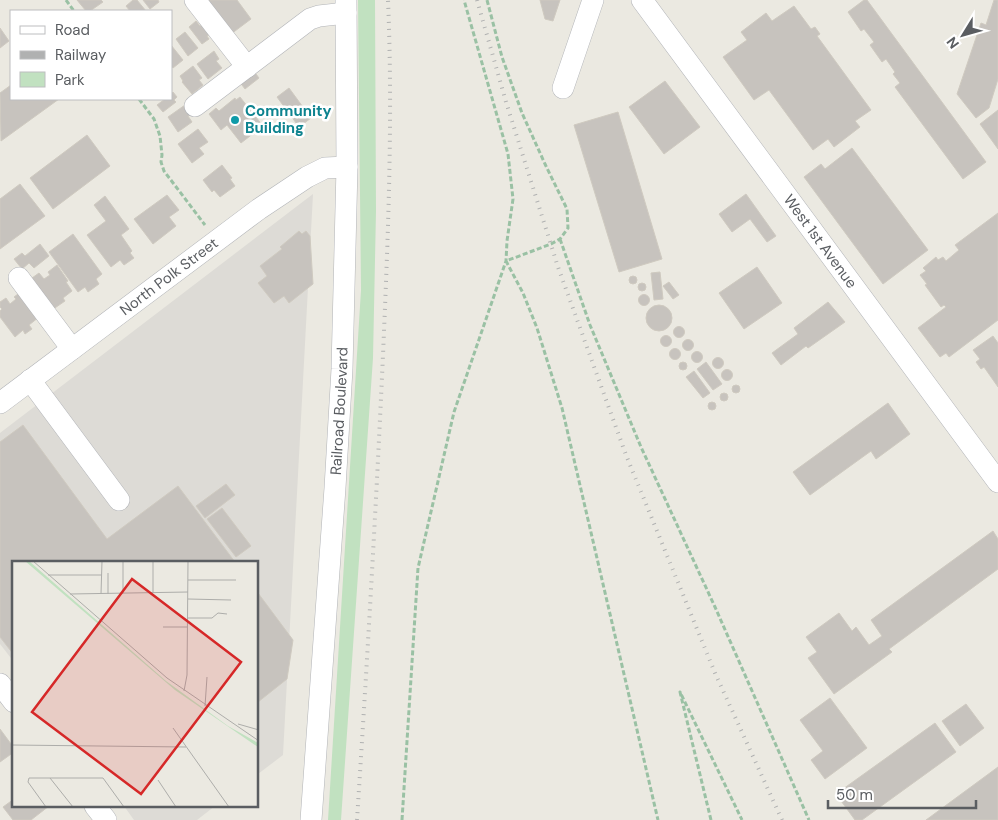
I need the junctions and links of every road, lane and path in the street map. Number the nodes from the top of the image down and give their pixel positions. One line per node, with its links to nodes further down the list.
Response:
1 (195, 0): 7 (street)
2 (464, 0): 14 (path)
3 (487, 0): 12 (path)
4 (593, 0): 8 (street)
5 (642, 0): 19 (street, West 1st Avenue)
6 (346, 7): 7 (street); 11 (street, Railroad Boulevard)
7 (247, 67): 10 (street)
8 (563, 88)
9 (140, 100): 13 (path)
10 (195, 106)
11 (347, 167): 13 (street, North Polk Street); 23 (street, Railroad Boulevard)
12 (560, 239): 14 (path); 28 (path)
13 (217, 241): 16 (street, North Polk Street)
14 (506, 261): 24 (path); 25 (path)
15 (20, 278): 16 (street)
16 (72, 349): 17 (street, North Polk Street)
17 (30, 380): 18 (street, North Polk Street); 20 (street)
18 (0, 403)
19 (998, 482)
20 (119, 500)
21 (0, 684): 22 (street)
22 (12, 699)
23 (311, 820)
24 (402, 820)
25 (658, 820)
26 (711, 820): 27 (path)
27 (742, 820)
28 (809, 820)

